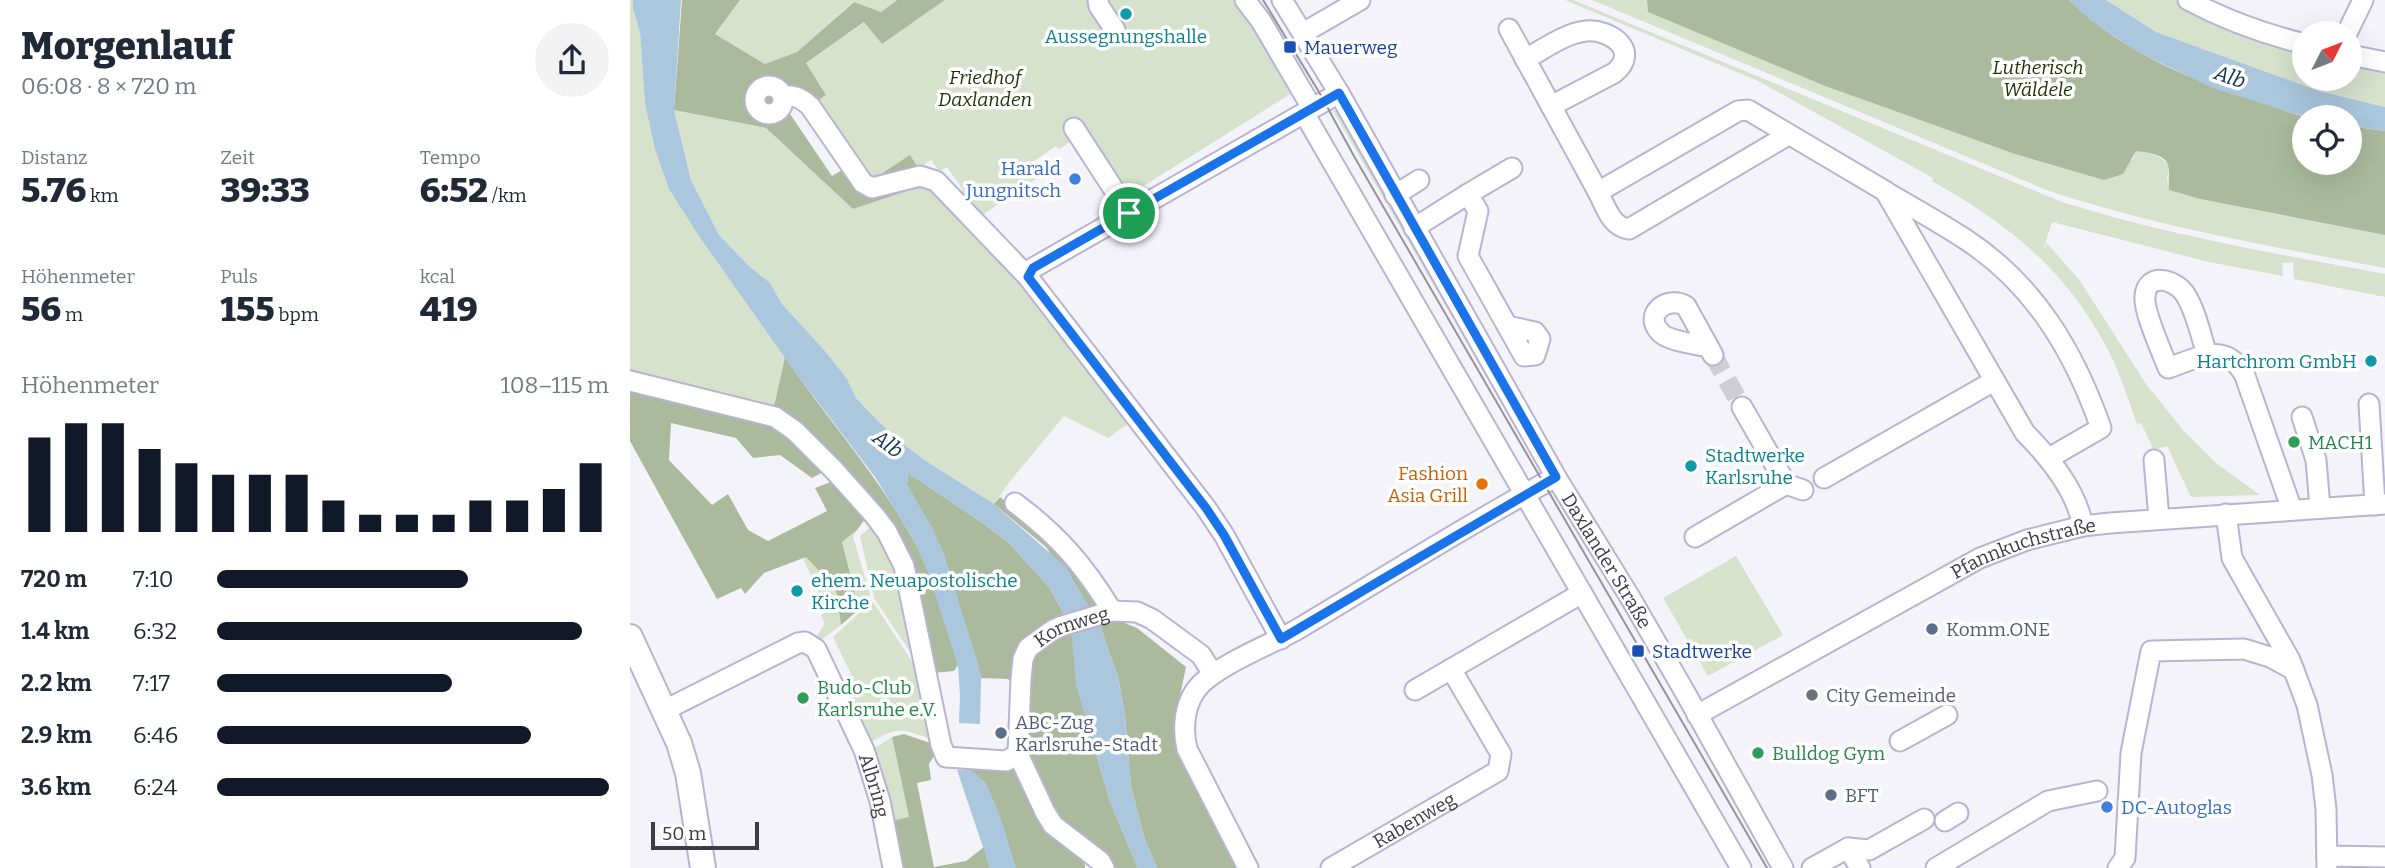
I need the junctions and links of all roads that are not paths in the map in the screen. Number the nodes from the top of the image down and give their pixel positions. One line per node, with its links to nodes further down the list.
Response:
1 (1098, 0): 9 (street)
2 (1245, 0): 18 (street, Daxlander Straße)
3 (1282, 0): 10 (street, Daxlander Straße)
4 (1360, 0): 10 (street)
5 (2188, 0): 11 (street)
6 (2363, 0): 7 (street)
7 (2353, 21)
8 (1508, 29): 13 (street)
9 (1115, 30)
10 (1303, 33): 15 (street, Daxlander Straße)
11 (2292, 41)
12 (2362, 57): 14 (street)
13 (1525, 60): 17 (street); 17 (street)
14 (2385, 62)
15 (1339, 93): 18 (street); 26 (street, Daxlander Straße)
16 (783, 96): 29 (street)
17 (1551, 106): 24 (street)
18 (1308, 110): 27 (street); 42 (street, Daxlander Straße)
19 (1074, 128): 27 (street)
20 (1788, 135): 23 (street); 24 (street); 24 (street)
21 (1512, 169): 25 (street)
22 (1419, 180): 26 (street)
23 (1885, 191): 32 (street); 38 (street)
24 (1598, 192)
25 (1468, 194): 28 (street); 30 (street)
26 (1395, 195): 28 (street, Daxlander Straße)
27 (1129, 213): 29 (street)
28 (1414, 228): 40 (street, Daxlander Straße)
29 (1028, 277): 54 (street)
30 (1507, 326)
31 (2207, 355): 46 (street)
32 (1994, 380): 38 (street); 41 (street)
33 (630, 381): 64 (street)
34 (2369, 404): 37 (street)
35 (1742, 407): 50 (street)
36 (2302, 417): 45 (street)
37 (2378, 426): 44 (street)
38 (2049, 458): 49 (street)
39 (2154, 460): 48 (street)
40 (1556, 477): 42 (street); 61 (street, Daxlander Straße)
41 (1824, 478)
42 (1524, 494): 51 (street, Daxlander Straße); 54 (street)
43 (1015, 503): 52 (street)
44 (2380, 505): 45 (street, Pfannkuchstraße)
45 (2320, 508): 46 (street, Pfannkuchstraße)
46 (2292, 510): 47 (street, Pfannkuchstraße)
47 (2226, 514): 48 (street, Pfannkuchstraße); 57 (street)
48 (2160, 519): 49 (street, Pfannkuchstraße)
49 (2083, 526): 61 (street, Pfannkuchstraße)
50 (1695, 537)
51 (1582, 593): 56 (street); 76 (street, Daxlander Straße)
52 (1107, 613): 58 (street, Kornweg); 64 (street, Kornweg)
53 (630, 637): 60 (main road)
54 (1281, 639): 58 (street)
55 (630, 666): 70 (main road)
56 (1451, 669): 59 (street); 75 (street, Rabenweg)
57 (2294, 670): 69 (street); 81 (street)
58 (1213, 674): 74 (street)
59 (1415, 690)
60 (665, 710): 71 (main road); 72 (street, Albring)
61 (1697, 715): 77 (street, Daxlander Straße)
62 (1947, 715): 63 (street)
63 (1900, 741)
64 (1018, 754): 73 (street)
65 (2096, 791): 80 (street)
66 (1924, 819): 67 (street)
67 (1848, 848): 78 (street); 79 (street)
68 (2385, 857): 69 (street)
69 (2327, 862)
70 (686, 868)
71 (703, 868)
72 (893, 868)
73 (1104, 868)
74 (1248, 868)
75 (1331, 868)
76 (1741, 868)
77 (1783, 868)
78 (1812, 868)
79 (1860, 868)
80 (1936, 868)
81 (2118, 868)

